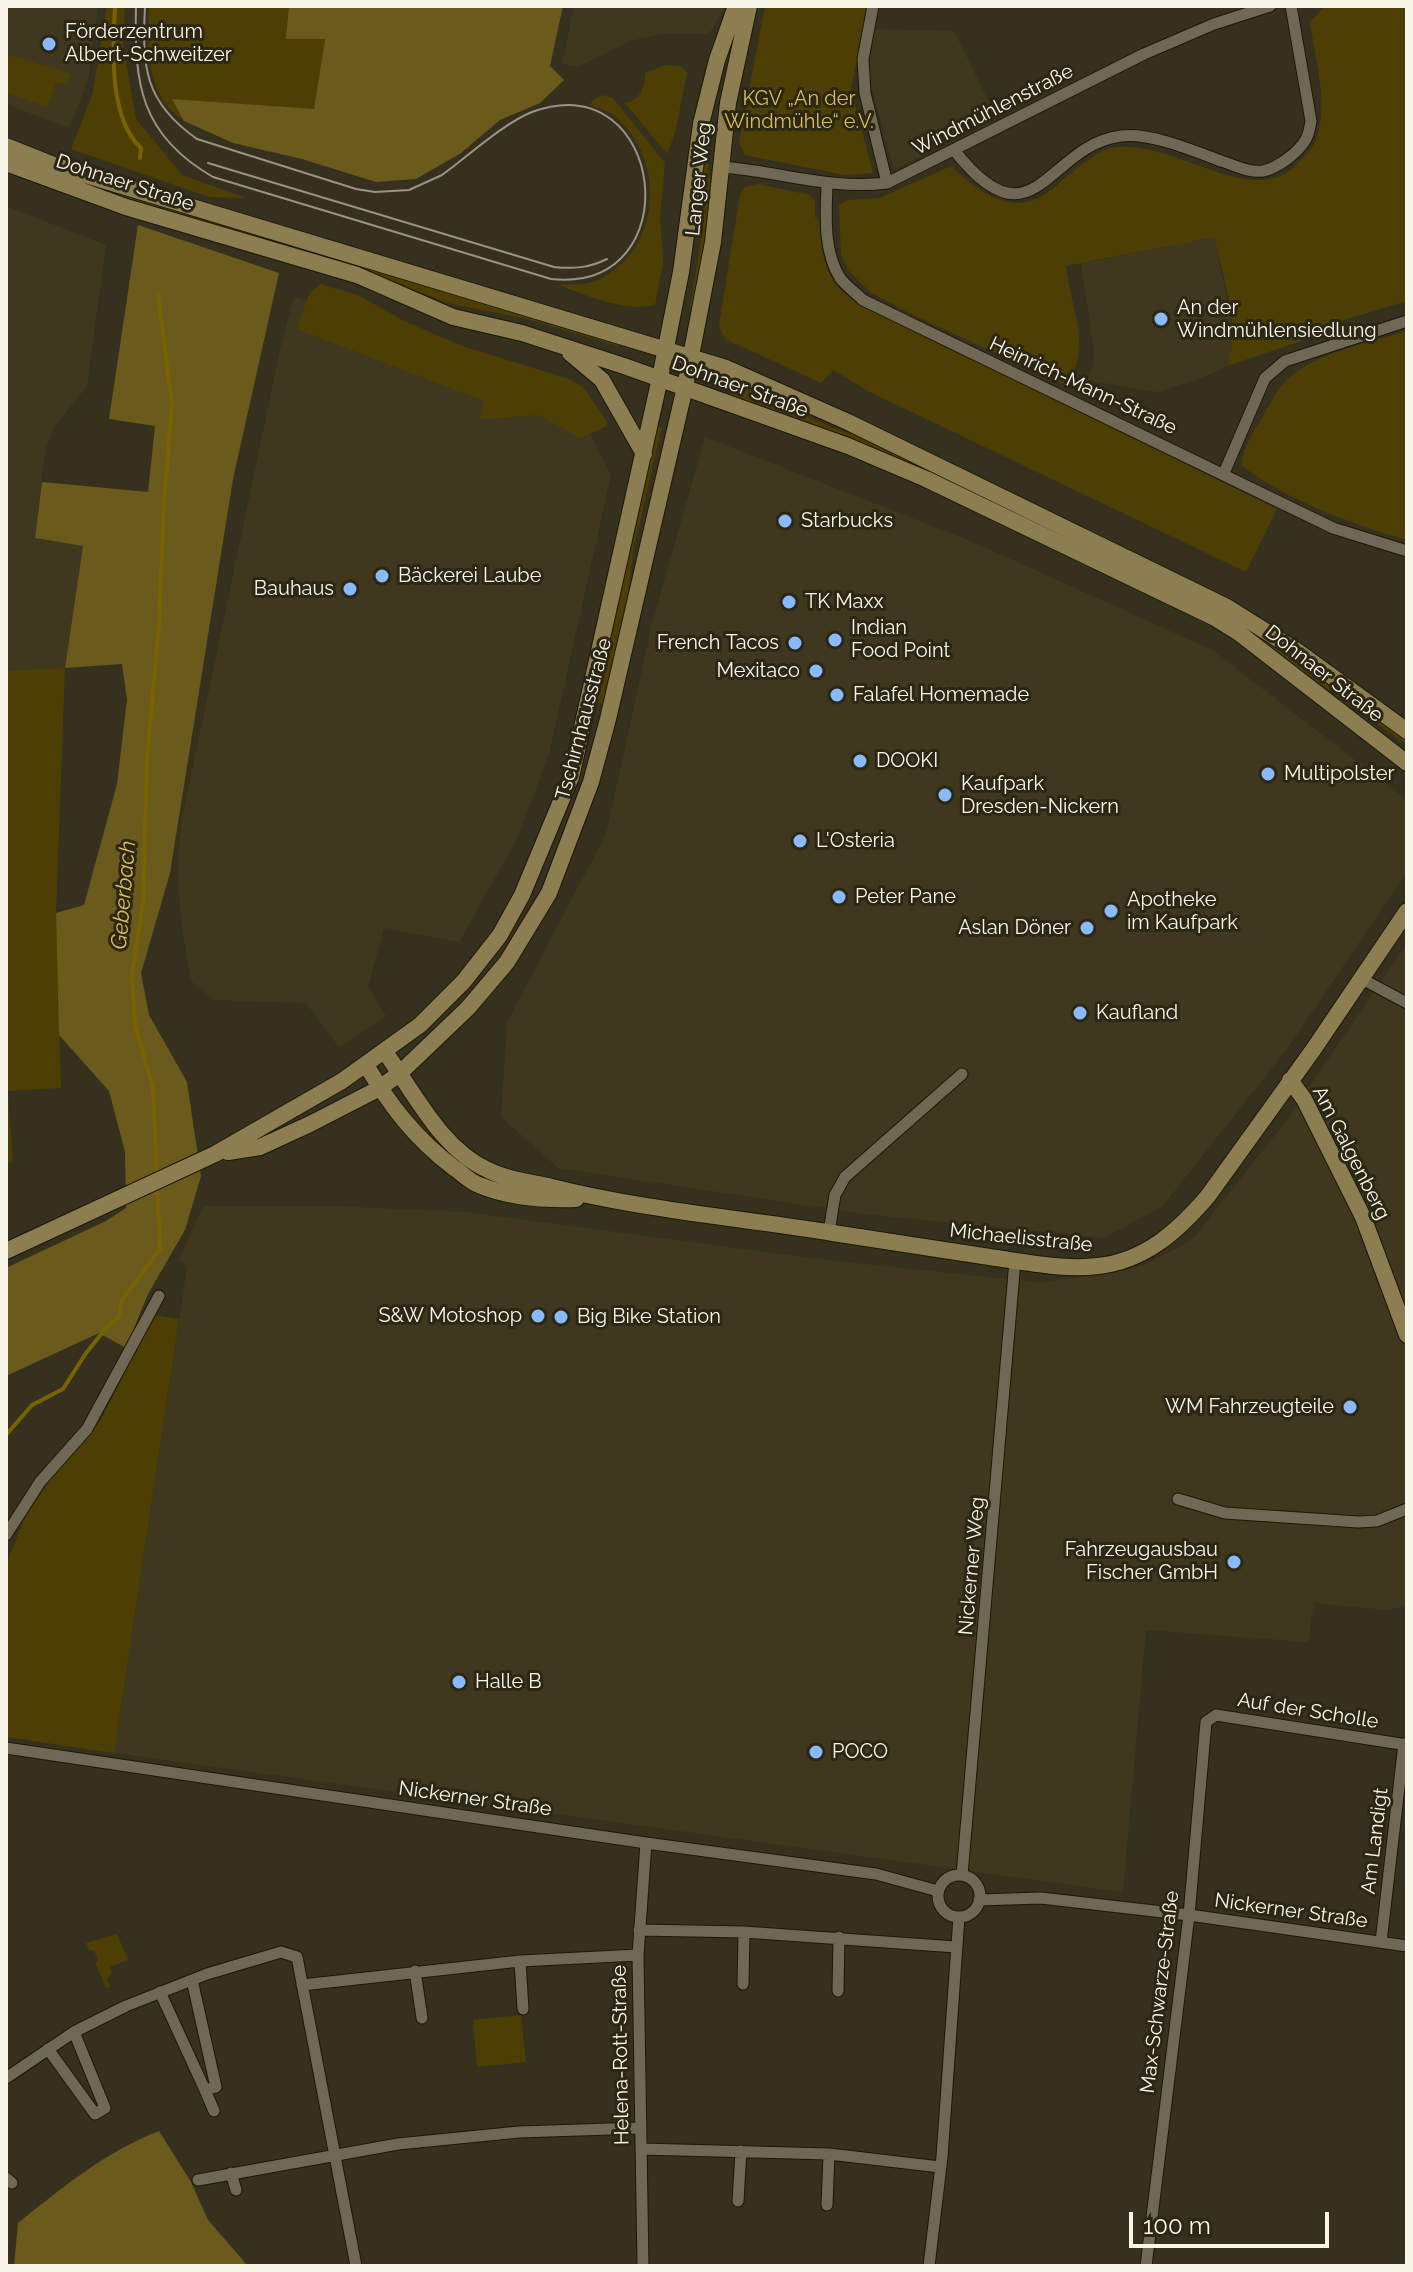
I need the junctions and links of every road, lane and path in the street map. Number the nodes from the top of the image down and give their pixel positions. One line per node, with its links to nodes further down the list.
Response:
1 (736, 6): 14 (main road, Langer Weg)
2 (749, 6): 9 (main road, Langer Weg)
3 (873, 6): 10 (street)
4 (1270, 6): 7 (street, Windmühlenstraße)
5 (1291, 6): 7 (street)
6 (6, 146): 14 (main road, Dohnaer Straße)
7 (954, 150): 10 (street, Windmühlenstraße)
8 (6, 163): 13 (main road, Dohnaer Straße)
9 (721, 167): 11 (street, Windmühlenstraße); 15 (main road, Langer Weg)
10 (887, 183): 11 (street, Windmühlenstraße)
11 (827, 184): 19 (street, Heinrich-Mann-Straße)
12 (1407, 321): 19 (street)
13 (562, 347): 16 (main road, Dohnaer Straße); 18 (main road)
14 (666, 349): 15 (main road, Dohnaer Straße); 16 (main road, Tschirnhausstraße)
15 (691, 357): 17 (main road, Tschirnhausstraße); 21 (main road, Dohnaer Straße)
16 (660, 378): 17 (main road, Dohnaer Straße); 18 (main road, Tschirnhausstraße)
17 (685, 387): 22 (main road, Dohnaer Straße); 28 (main road, Tschirnhausstraße)
18 (644, 454): 26 (main road, Tschirnhausstraße)
19 (1224, 473): 20 (street, Heinrich-Mann-Straße)
20 (1407, 551)
21 (1407, 731)
22 (1407, 763)
23 (1407, 911): 24 (main road, Michaelisstraße)
24 (1362, 979): 25 (street); 30 (main road, Michaelisstraße)
25 (1407, 1003)
26 (385, 1052): 27 (main road, Tschirnhausstraße); 28 (main road, Michaelisstraße)
27 (366, 1065): 31 (main road, Michaelisstraße); 32 (main road, Tschirnhausstraße)
28 (400, 1073): 31 (main road, Tschirnhausstraße); 33 (main road, Michaelisstraße)
29 (962, 1074): 34 (street)
30 (1290, 1080): 36 (main road, Michaelisstraße); 38 (main road, Am Galgenberg)
31 (380, 1088): 32 (main road, Tschirnhausstraße); 33 (main road, Michaelisstraße)
32 (208, 1157): 35 (main road, Tschirnhausstraße)
33 (592, 1198): 34 (main road, Michaelisstraße)
34 (829, 1232): 36 (main road, Michaelisstraße)
35 (6, 1251)
36 (1015, 1261): 46 (street, Nickerner Weg)
37 (159, 1296): 41 (street)
38 (1407, 1335)
39 (1178, 1499): 40 (street)
40 (1407, 1509)
41 (7, 1529)
42 (1206, 1722): 43 (street, Auf der Scholle); 49 (street, Max-Schwarze-Straße)
43 (1406, 1744): 54 (street, Am Landigt)
44 (6, 1748): 45 (street, Nickerner Straße)
45 (646, 1843): 47 (street, Nickerner Straße); 51 (street, Helena-Rott-Straße)
46 (962, 1875): 47 (street); 48 (street)
47 (938, 1891): 50 (street)
48 (979, 1900): 49 (street, Nickerner Straße); 50 (street)
49 (1189, 1915): 54 (street, Nickerner Straße); 86 (street, Max-Schwarze-Straße)
50 (959, 1917): 56 (street)
51 (639, 1930): 52 (street); 57 (street, Helena-Rott-Straße)
52 (744, 1932): 53 (street); 61 (street)
53 (839, 1937): 56 (street); 63 (street)
54 (1381, 1942): 55 (street, Nickerner Straße)
55 (1407, 1946)
56 (956, 1947): 77 (street)
57 (638, 1955): 58 (street); 72 (street, Helena-Rott-Straße)
58 (520, 1961): 59 (street); 65 (street)
59 (415, 1971): 62 (street); 66 (street)
60 (192, 1980): 62 (street); 64 (street); 70 (street)
61 (743, 1984)
62 (302, 1985): 75 (street)
63 (838, 1991)
64 (160, 1992): 67 (street); 70 (street)
65 (523, 2009)
66 (422, 2018)
67 (74, 2032): 68 (street); 68 (street)
68 (48, 2049): 69 (street)
69 (6, 2078)
70 (205, 2090): 71 (street)
71 (214, 2111)
72 (640, 2128): 73 (street, Helena-Rott-Straße); 75 (street)
73 (641, 2149): 74 (street); 84 (street, Helena-Rott-Straße)
74 (741, 2151): 76 (street); 81 (street)
75 (335, 2153): 78 (street); 83 (street)
76 (829, 2154): 77 (street); 82 (street)
77 (940, 2167): 85 (street)
78 (231, 2173): 79 (street); 80 (street)
79 (198, 2180)
80 (236, 2190)
81 (738, 2201)
82 (827, 2205)
83 (356, 2266)
84 (643, 2266)
85 (929, 2266)
86 (1146, 2266)

